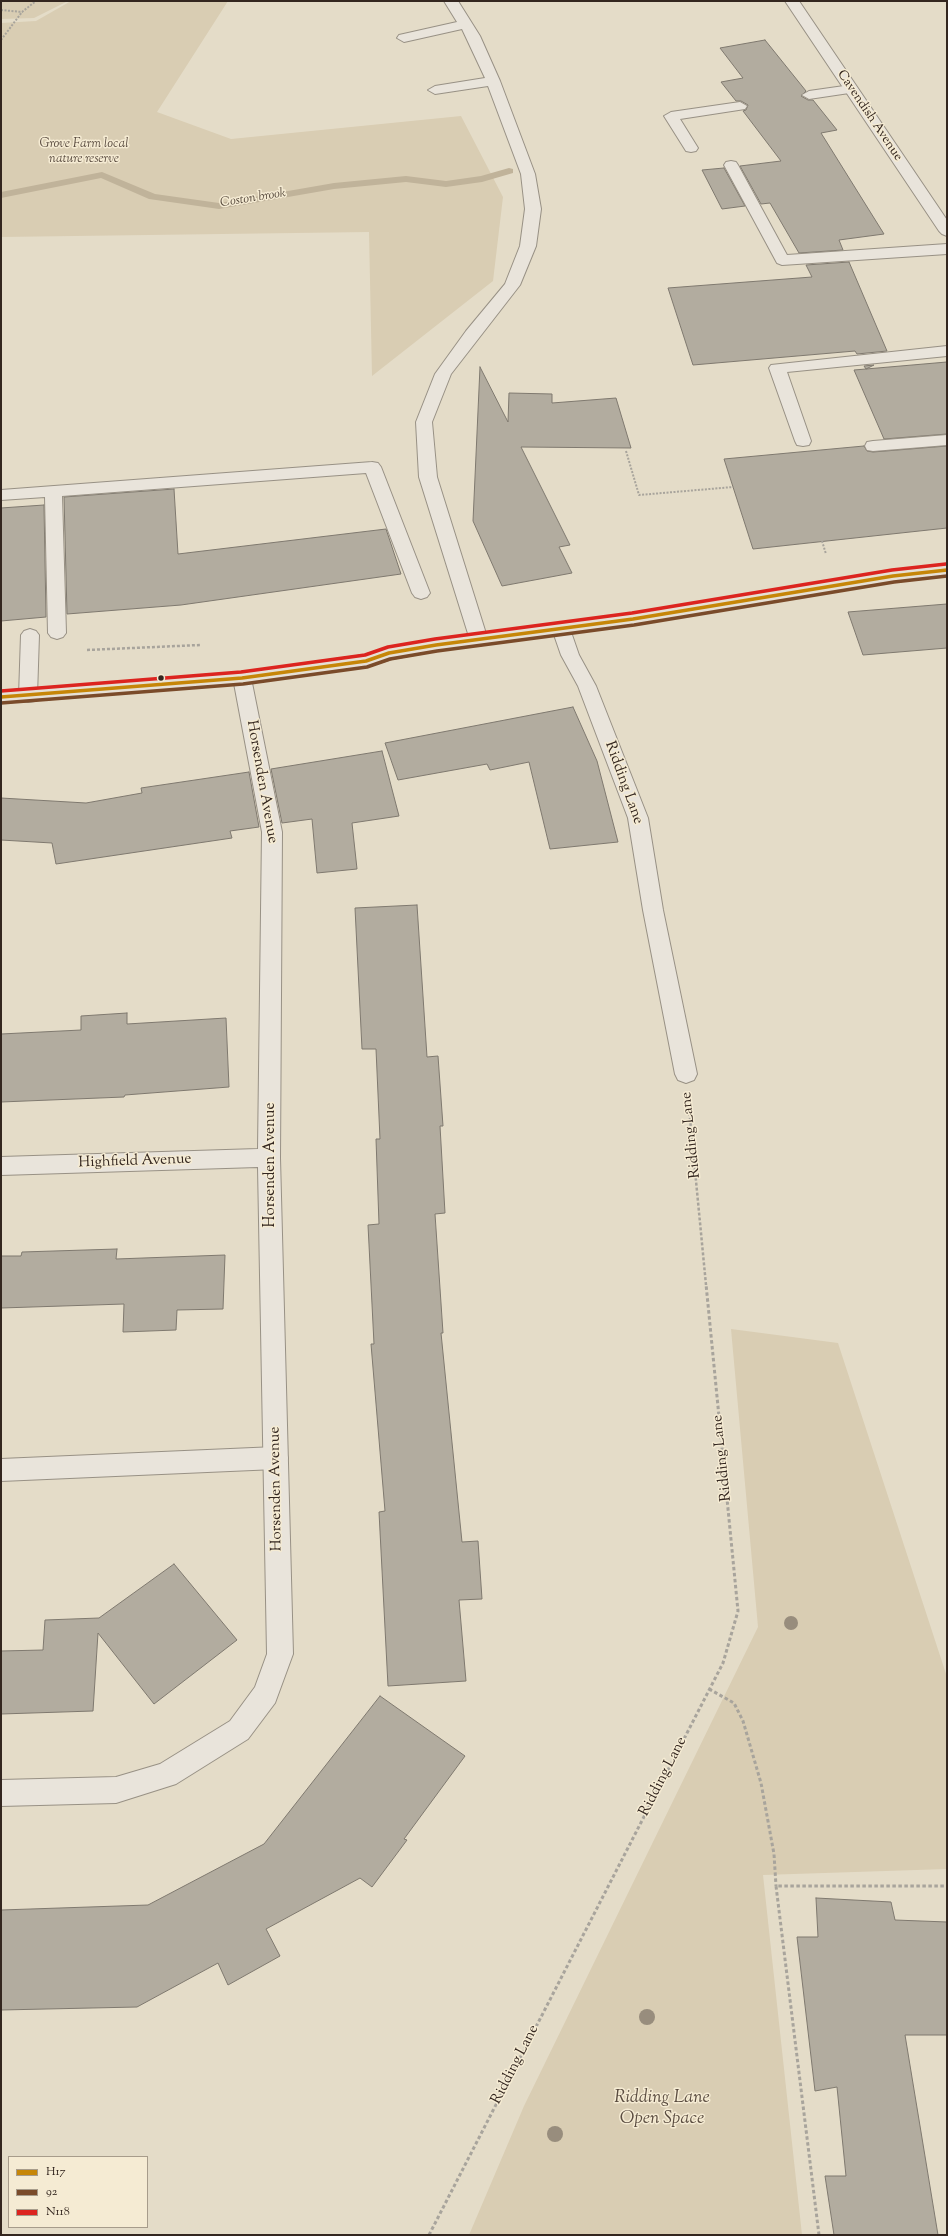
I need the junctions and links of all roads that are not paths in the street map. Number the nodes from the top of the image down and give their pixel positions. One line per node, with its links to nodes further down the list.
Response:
1 (451, 1): 3 (street)
2 (792, 1): 6 (street, Cavendish Avenue)
3 (465, 24): 4 (street); 5 (street)
4 (404, 38)
5 (493, 81): 7 (street); 25 (street)
6 (851, 89): 8 (street); 12 (street, Cavendish Avenue)
7 (436, 90)
8 (809, 96)
9 (740, 106): 10 (street)
10 (692, 148)
11 (731, 165): 13 (street)
12 (947, 231)
13 (947, 249)
14 (947, 351): 16 (street)
15 (947, 440): 17 (street)
16 (803, 441)
17 (873, 446)
18 (53, 490): 19 (street); 21 (street); 23 (street)
19 (1, 495)
20 (947, 570): 22 (main road)
21 (421, 593)
22 (561, 629): 25 (main road); 29 (street, Ridding Lane)
23 (57, 633)
24 (30, 635): 27 (street)
25 (479, 640): 26 (main road)
26 (242, 678): 27 (main road); 30 (street, Horsenden Avenue)
27 (28, 696): 28 (main road)
28 (1, 697)
29 (686, 1074)
30 (269, 1158): 31 (street, Highfield Avenue); 32 (street, Horsenden Avenue)
31 (1, 1166)
32 (276, 1458): 33 (street); 34 (street, Horsenden Avenue)
33 (1, 1470)
34 (1, 1793)

